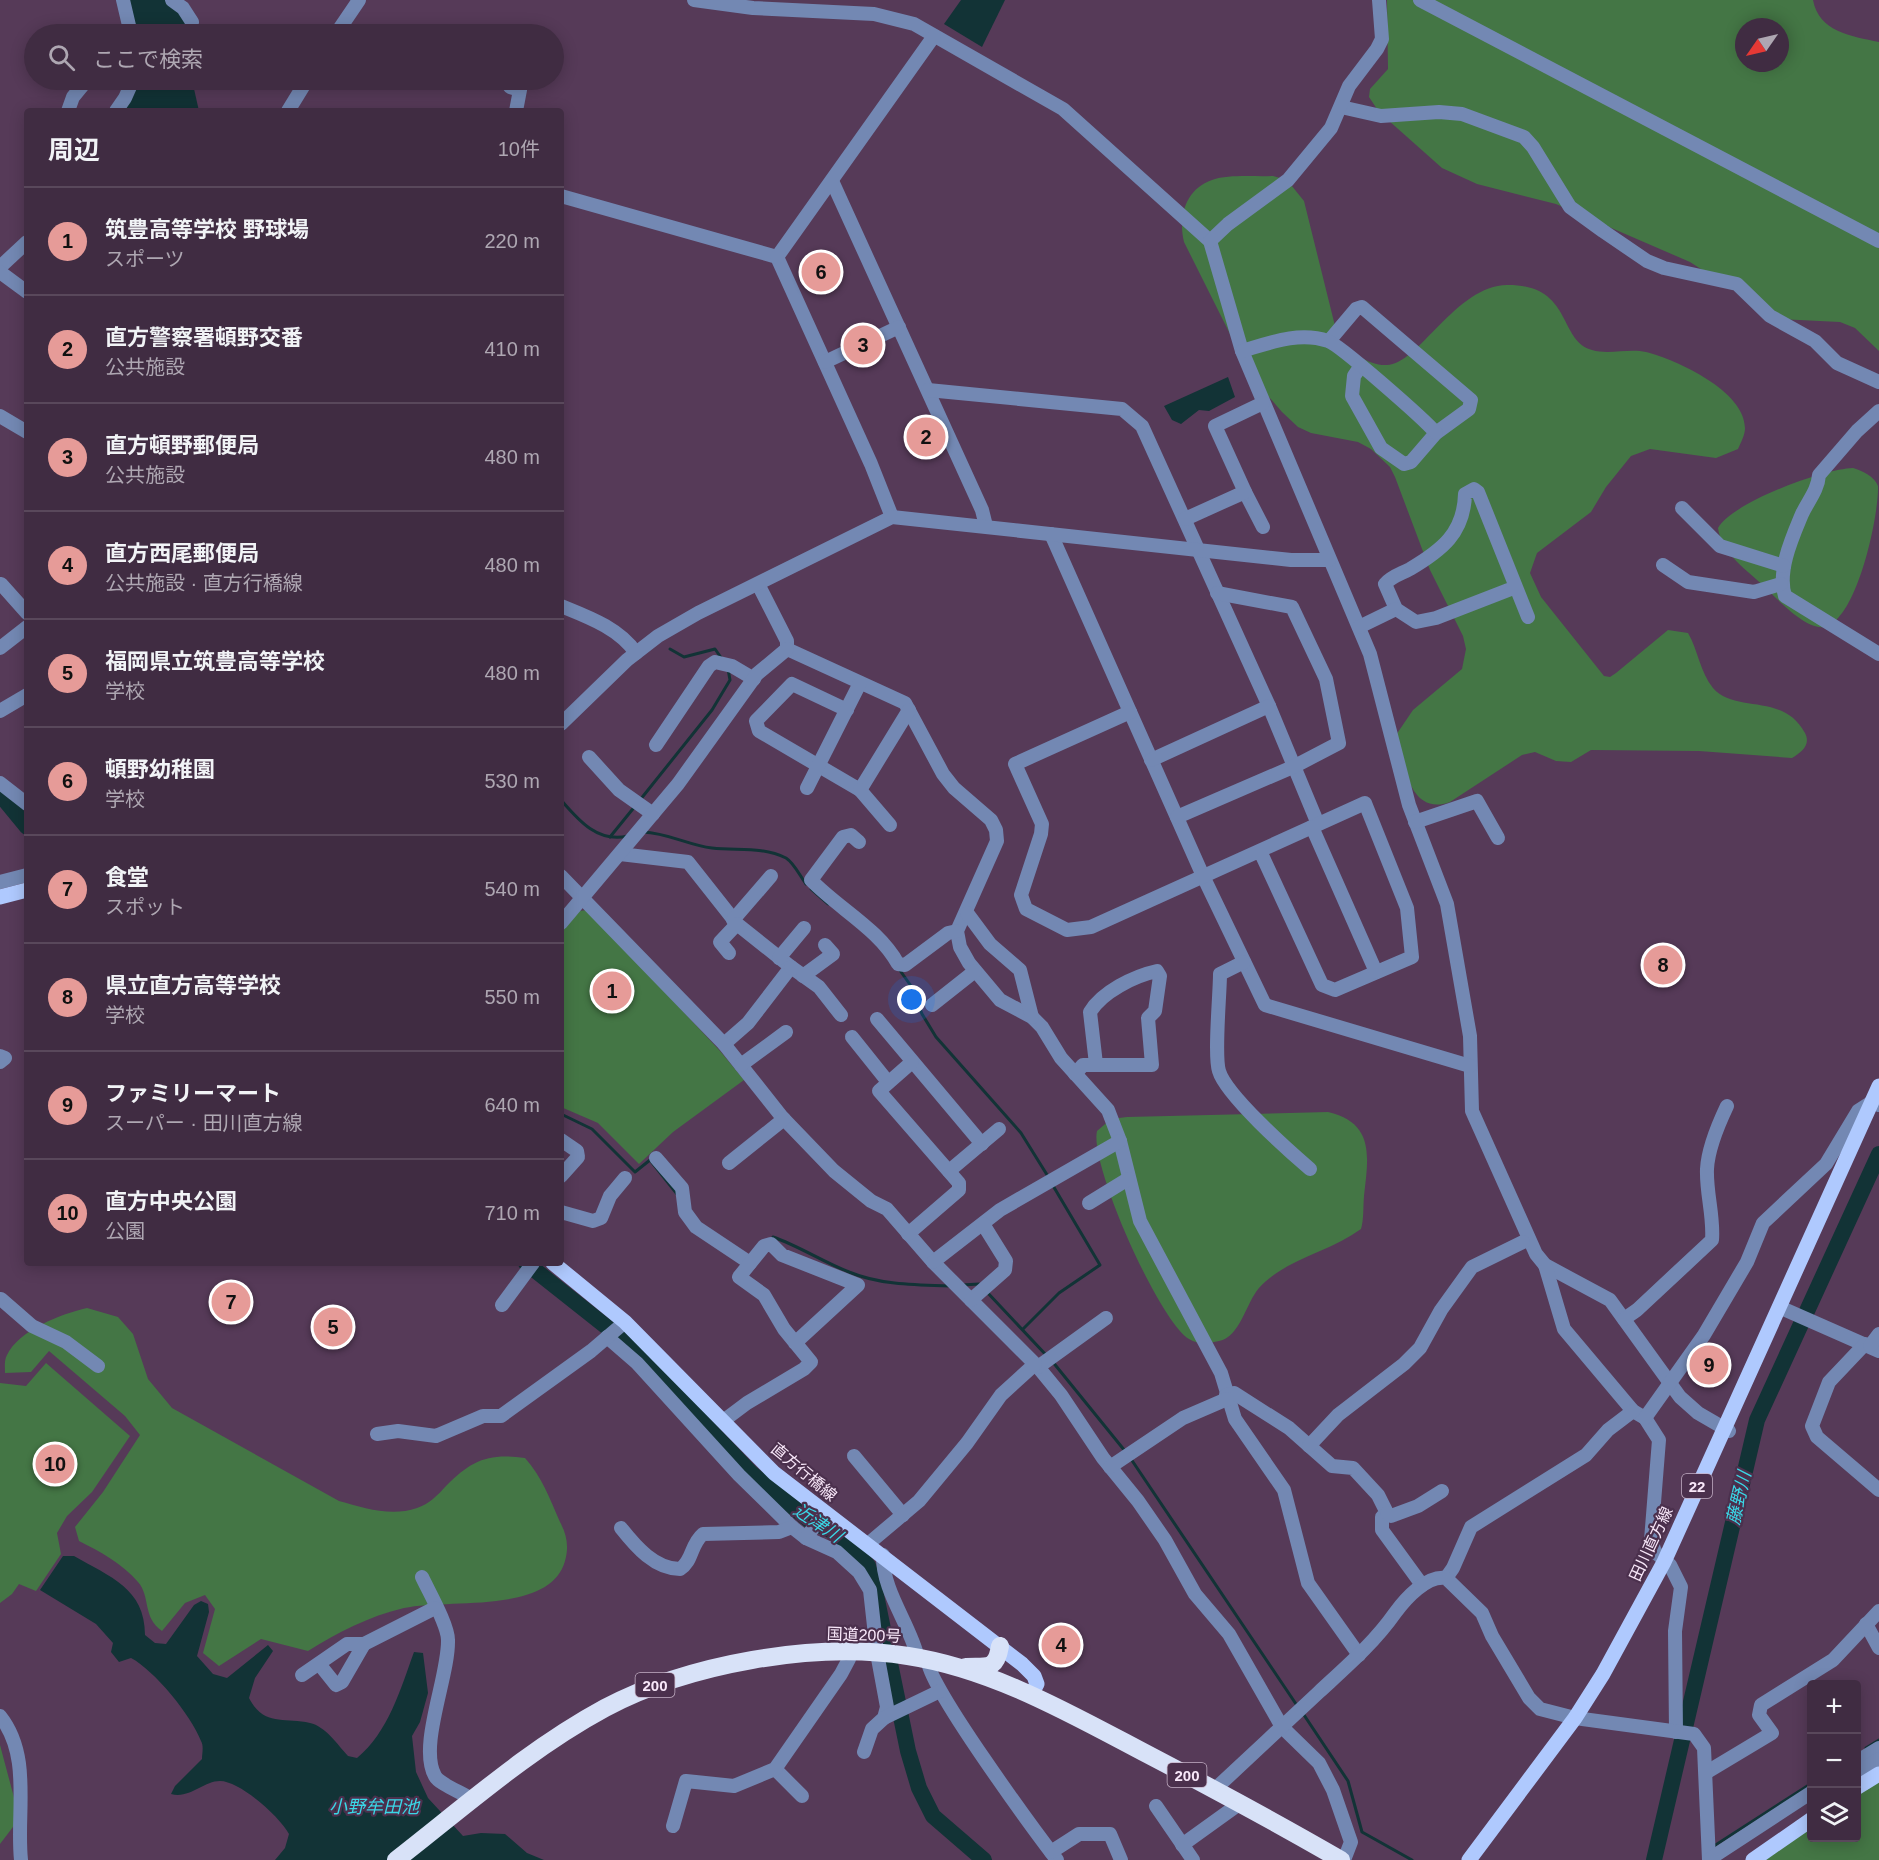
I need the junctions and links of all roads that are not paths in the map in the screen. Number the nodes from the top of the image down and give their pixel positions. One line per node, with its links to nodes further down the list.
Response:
1 (123, 0): 10 (street)
2 (172, 0): 9 (street)
3 (359, 0): 11 (street)
4 (694, 0): 7 (street)
5 (1379, 0): 17 (street)
6 (1420, 0): 25 (street)
7 (710, 2): 8 (street)
8 (760, 4): 12 (street)
9 (192, 22)
10 (129, 24)
11 (343, 24)
12 (934, 36): 22 (street); 24 (street)
13 (79, 90): 18 (street)
14 (129, 90): 19 (street)
15 (302, 90): 20 (street)
16 (520, 90): 21 (street)
17 (1341, 106): 24 (street); 36 (street)
18 (69, 108)
19 (118, 108)
20 (290, 108)
21 (517, 108)
22 (832, 181): 27 (street); 31 (street)
23 (564, 197): 27 (street)
24 (1210, 241): 33 (street)
25 (1879, 241)
26 (24, 245): 28 (street)
27 (777, 257): 34 (street)
28 (0, 267)
29 (0, 272): 30 (street)
30 (24, 290)
31 (899, 327): 34 (street); 37 (street)
32 (1329, 341): 33 (street); 35 (street); 42 (street)
33 (1242, 351): 38 (street)
34 (825, 362): 45 (street)
35 (1360, 367): 42 (street); 42 (street)
36 (1879, 382)
37 (928, 390): 46 (street); 47 (street)
38 (1263, 403): 43 (street); 51 (street)
39 (1879, 411): 53 (street)
40 (0, 416): 41 (street)
41 (24, 430)
42 (1436, 433)
43 (1245, 492): 46 (street); 48 (street)
44 (1683, 508): 53 (street)
45 (892, 517): 47 (street); 55 (street)
46 (1185, 519): 50 (street)
47 (986, 526): 49 (street)
48 (1263, 526)
49 (1051, 534): 50 (street); 76 (street)
50 (1197, 550): 51 (street); 58 (street)
51 (1329, 560): 63 (street)
52 (1663, 565): 56 (street)
53 (1784, 566): 56 (street)
54 (1, 584): 61 (street)
55 (758, 584): 66 (street); 67 (street)
56 (1781, 584): 68 (street)
57 (1516, 587): 60 (street); 60 (street); 62 (street)
58 (1217, 593): 72 (street); 82 (street)
59 (564, 607): 67 (street)
60 (1396, 609): 63 (street)
61 (24, 610)
62 (1528, 617)
63 (1359, 627): 89 (street)
64 (24, 629): 65 (street)
65 (0, 648)
66 (787, 649): 69 (street); 70 (street)
67 (636, 653): 77 (street)
68 (1879, 654)
69 (754, 679): 78 (street); 87 (street)
70 (860, 683): 73 (street); 74 (street)
71 (24, 696): 75 (street)
72 (1269, 706): 80 (street); 82 (street)
73 (847, 710): 81 (street); 81 (street)
74 (909, 710): 85 (street); 104 (street)
75 (0, 711)
76 (1130, 712): 80 (street); 98 (street)
77 (564, 721)
78 (656, 745)
79 (589, 757): 87 (street)
80 (1151, 760): 88 (street)
81 (819, 763): 84 (street); 85 (street)
82 (1295, 766): 88 (street); 91 (street)
83 (0, 783): 86 (street)
84 (807, 788)
85 (860, 790): 90 (street)
86 (24, 802)
87 (653, 814): 95 (street)
88 (1177, 817): 98 (street)
89 (1415, 822): 92 (street); 129 (street)
90 (890, 825)
91 (1315, 826): 94 (street); 115 (street); 115 (street)
92 (1498, 838)
93 (859, 842): 108 (street)
94 (1260, 850): 98 (street); 115 (street)
95 (620, 854): 103 (street); 106 (street)
96 (24, 876): 100 (street)
97 (771, 876): 106 (street)
98 (1203, 876): 112 (street)
99 (564, 879): 103 (street)
100 (0, 882)
101 (24, 891): 102 (main road)
102 (0, 897)
103 (584, 897): 105 (street); 123 (street)
104 (967, 913): 108 (street); 119 (street)
105 (564, 920)
106 (735, 922): 110 (street); 111 (street)
107 (804, 928): 111 (street)
108 (957, 932): 114 (street)
109 (825, 945): 116 (street)
110 (729, 953)
111 (779, 958): 113 (street)
112 (1244, 963): 129 (street); 142 (street)
113 (791, 967): 116 (street); 123 (street)
114 (975, 970): 117 (street); 119 (street)
115 (1376, 972)
116 (803, 976): 118 (street)
117 (932, 1005)
118 (841, 1015)
119 (1032, 1017): 130 (street)
120 (877, 1019): 126 (street)
121 (786, 1032): 128 (street)
122 (852, 1037): 131 (street)
123 (724, 1044): 128 (street)
124 (0, 1056): 125 (street)
125 (0, 1062)
126 (912, 1062): 131 (street); 139 (street)
127 (1096, 1064): 127 (street); 130 (street)
128 (741, 1065): 135 (street)
129 (1470, 1066): 154 (street)
130 (1075, 1074): 137 (street)
131 (888, 1082): 143 (street)
132 (1879, 1086): 133 (main road, 田川直方線 / 22)
133 (1877, 1105): 160 (main road, 田川直方線 / 22); 170 (street)
134 (1727, 1106): 162 (street)
135 (784, 1119): 141 (street); 150 (street)
136 (999, 1129): 139 (street)
137 (1120, 1141): 146 (street); 149 (street)
138 (564, 1142): 144 (street)
139 (982, 1144): 143 (street)
140 (657, 1158): 153 (street)
141 (729, 1163)
142 (1310, 1169)
143 (949, 1171): 150 (street)
144 (564, 1173)
145 (625, 1178): 148 (street)
146 (1128, 1179): 147 (street); 171 (street)
147 (1089, 1203)
148 (564, 1213)
149 (983, 1224): 152 (street); 158 (street)
150 (908, 1234): 152 (street)
151 (1523, 1242): 176 (street)
152 (933, 1262): 158 (street)
153 (750, 1263): 166 (street); 166 (street)
154 (1545, 1265): 162 (street); 172 (street)
155 (531, 1266): 159 (street)
156 (558, 1266): 163 (main road, 直方行橋線)
157 (0, 1299): 169 (street)
158 (971, 1300): 168 (street)
159 (502, 1305)
160 (1783, 1309): 167 (street); 174 (main road, 田川直方線 / 22)
161 (1106, 1318): 168 (street)
162 (1624, 1319): 170 (street)
163 (625, 1322): 165 (street); 173 (main road, 直方行橋線)
164 (1879, 1334): 167 (street)
165 (608, 1336): 175 (street); 184 (street)
166 (795, 1343): 173 (street)
167 (1871, 1347): 179 (street)
168 (1037, 1365): 178 (street); 182 (street)
169 (98, 1366)
170 (1670, 1385): 172 (street); 174 (street)
171 (1227, 1397): 176 (street); 178 (street); 201 (street)
172 (1639, 1415): 189 (street); 191 (street)
173 (723, 1420): 183 (main road, 直方行橋線)
174 (1726, 1429): 189 (main road, 田川直方線 / 22)
175 (377, 1434)
176 (1309, 1446): 181 (street)
177 (854, 1456): 182 (street)
178 (1110, 1467): 211 (street)
179 (1879, 1490)
180 (1442, 1491): 181 (street)
181 (1387, 1513): 192 (street)
182 (903, 1515): 187 (street)
183 (822, 1516): 186 (street); 187 (main road, 直方行橋線)
184 (792, 1527): 185 (street); 186 (street)
185 (621, 1528)
186 (807, 1536): 200 (street)
187 (868, 1544): 188 (main road, 直方行橋線)
188 (883, 1555): 197 (main road, 直方行橋線); 202 (street)
189 (1667, 1563): 210 (main road, 田川直方線 / 22); 212 (street)
190 (422, 1577): 193 (street)
191 (1446, 1578): 192 (street); 210 (street)
192 (1422, 1585): 201 (street)
193 (435, 1608): 196 (street); 224 (street)
194 (1879, 1611): 195 (street)
195 (1866, 1624): 198 (street); 218 (street)
196 (364, 1644): 203 (street); 203 (street)
197 (1000, 1646): 204 (highway); 207 (main road, 直方行橋線)
198 (1879, 1647)
199 (848, 1653): 200 (highway, 国道200号 / 200); 217 (street); 224 (highway, 国道200号 / 200)
200 (877, 1653): 202 (highway, 国道200号 / 200); 209 (street)
201 (1359, 1655): 211 (street)
202 (918, 1658): 204 (highway, 国道200号 / 200); 206 (street)
203 (320, 1665): 205 (street)
204 (956, 1667): 207 (highway, 国道200号 / 200)
205 (302, 1676)
206 (940, 1691): 209 (street); 230 (street)
207 (1031, 1695): 221 (highway, 国道200号 / 200)
208 (0, 1716): 233 (street)
209 (888, 1716): 214 (street)
210 (1580, 1718): 212 (street); 237 (main road, 田川直方線 / 22); 238 (main road, 田川直方線 / 22)
211 (1282, 1727): 221 (street); 231 (street)
212 (1676, 1732): 218 (street)
213 (1879, 1748): 215 (street)
214 (864, 1752)
215 (1861, 1759)
216 (1879, 1759): 220 (street)
217 (775, 1769): 223 (street); 228 (street)
218 (1707, 1772): 232 (street)
219 (1879, 1774): 220 (main road)
220 (1861, 1786)
221 (1214, 1790): 225 (highway, 国道200号 / 200)
222 (1807, 1794): 232 (street)
223 (802, 1796)
224 (469, 1803): 234 (highway, 国道200号 / 200)
225 (1239, 1804): 229 (street); 231 (highway, 国道200号 / 200)
226 (1156, 1806): 229 (street)
227 (1807, 1822): 239 (main road)
228 (673, 1826)
229 (1182, 1845): 236 (street)
230 (1054, 1856): 235 (street)
231 (1338, 1859)
232 (1710, 1859)
233 (21, 1860)
234 (396, 1860)
235 (1121, 1860)
236 (1193, 1860)
237 (1469, 1860)
238 (1479, 1860)
239 (1753, 1860)

